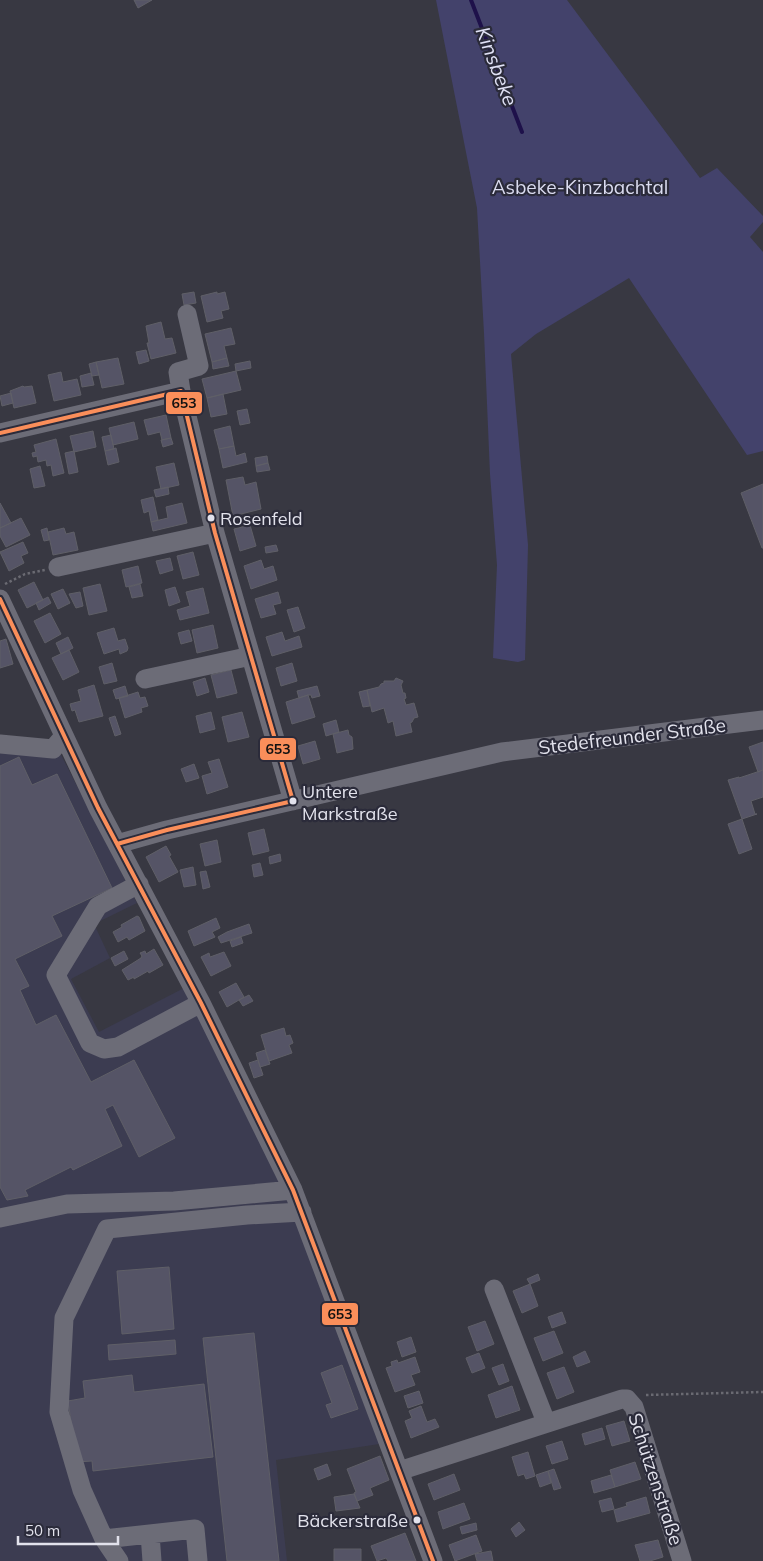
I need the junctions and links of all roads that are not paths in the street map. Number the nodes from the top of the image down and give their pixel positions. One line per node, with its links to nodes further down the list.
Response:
1 (187, 314): 2 (street)
2 (181, 390): 3 (street); 4 (street)
3 (0, 433)
4 (215, 532): 5 (street); 7 (street)
5 (58, 567)
6 (0, 599): 11 (street)
7 (251, 656): 8 (street); 13 (street)
8 (145, 679)
9 (763, 720): 13 (street, Stedefreunder Straße)
10 (0, 733): 11 (street)
11 (64, 736): 12 (street); 14 (street)
12 (0, 744)
13 (294, 801): 14 (street, Stedefreunder Straße)
14 (118, 844): 15 (street)
15 (139, 884): 16 (street); 16 (street)
16 (201, 1003): 17 (street)
17 (293, 1190): 18 (street); 19 (street)
18 (302, 1212): 22 (street); 24 (street)
19 (0, 1218)
20 (494, 1290): 21 (street)
21 (546, 1422): 22 (street); 29 (street, Schützenstraße)
22 (400, 1471): 28 (street)
23 (150, 1534): 24 (street); 26 (street); 27 (street)
24 (104, 1539): 25 (street)
25 (119, 1561)
26 (152, 1561)
27 (198, 1561)
28 (433, 1561)
29 (682, 1561)

